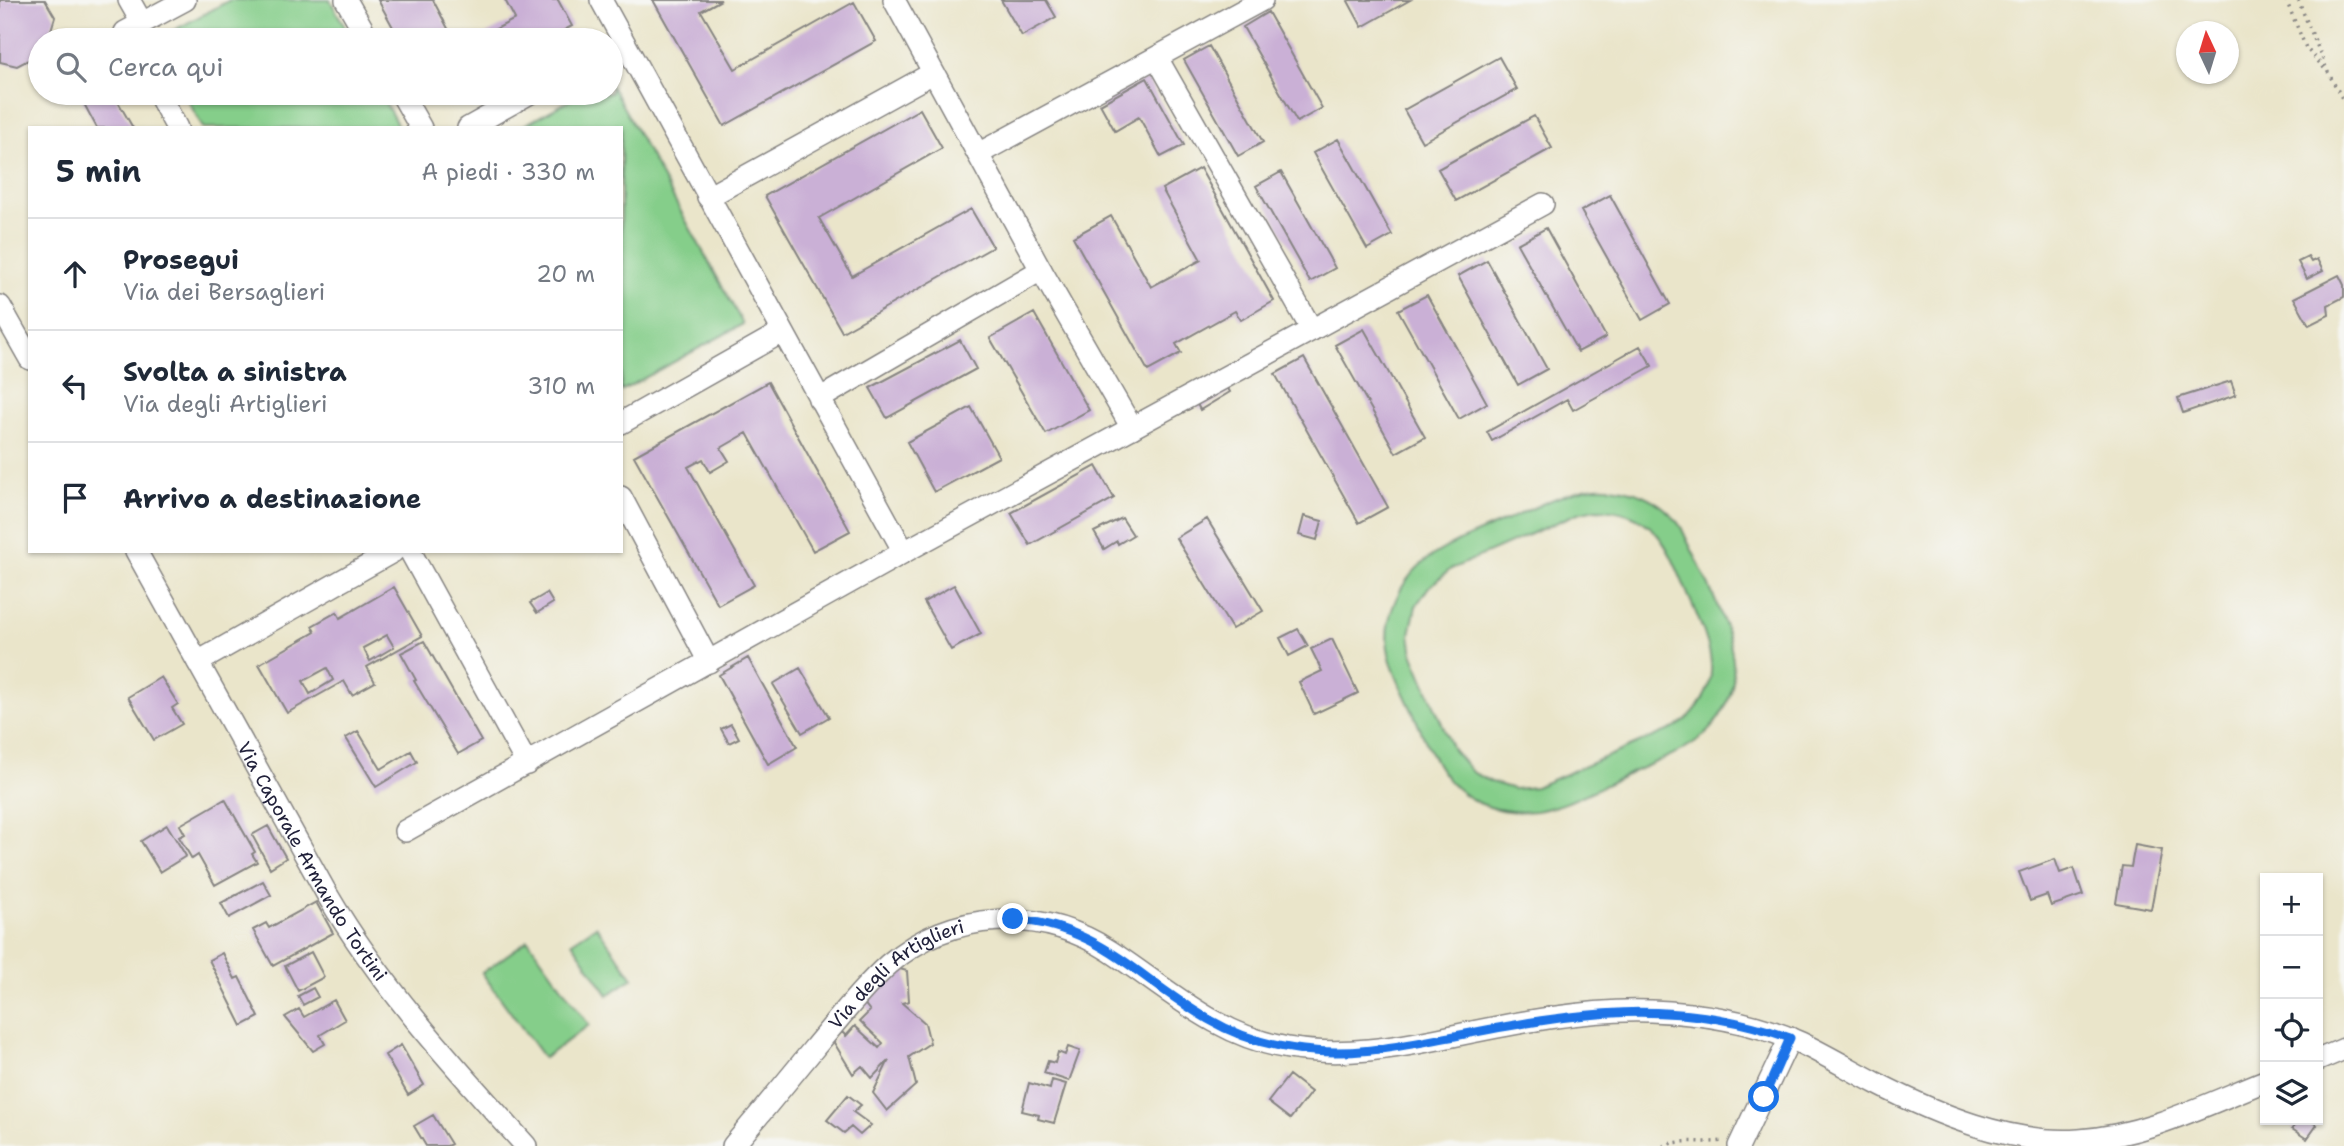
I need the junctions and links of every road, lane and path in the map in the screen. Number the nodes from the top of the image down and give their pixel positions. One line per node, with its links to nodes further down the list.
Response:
1 (130, 0): 9 (street)
2 (185, 0): 9 (street)
3 (346, 0): 11 (street)
4 (601, 0): 12 (street)
5 (894, 0): 16 (street)
6 (1262, 0): 14 (street)
7 (2286, 0): 15 (path)
8 (2298, 0): 15 (path)
9 (142, 23): 10 (street)
10 (133, 28)
11 (362, 28)
12 (611, 28)
13 (623, 54): 25 (street)
14 (1157, 58): 24 (street); 29 (street)
15 (2328, 72): 17 (path)
16 (933, 73): 24 (street); 25 (street)
17 (2344, 102)
18 (165, 105): 21 (street)
19 (408, 105): 22 (street)
20 (509, 105): 23 (street)
21 (176, 126)
22 (420, 126)
23 (472, 126)
24 (978, 154): 27 (street)
25 (708, 197): 30 (street)
26 (1544, 205): 29 (street)
27 (1041, 270): 32 (street); 34 (street)
28 (0, 306): 31 (street)
29 (1312, 330): 34 (street)
30 (782, 332): 32 (street); 33 (street)
31 (28, 355)
32 (819, 399): 36 (street)
33 (623, 422)
34 (1132, 428): 36 (street)
35 (623, 501): 41 (street)
36 (904, 552): 41 (street)
37 (137, 553): 40 (street, Via Caporale Armando Tortini)
38 (390, 553): 40 (street)
39 (411, 553): 42 (street)
40 (198, 662): 49 (street, Via Caporale Armando Tortini)
41 (709, 662): 42 (street)
42 (527, 764): 43 (street)
43 (405, 831)
44 (1790, 1038): 47 (street, Via degli Artiglieri); 48 (street); 50 (street, Via degli Artiglieri)
45 (2344, 1049): 46 (street)
46 (2323, 1058)
47 (2260, 1083)
48 (1740, 1144): 51 (path)
49 (526, 1146)
50 (733, 1146)
51 (1663, 1146)

